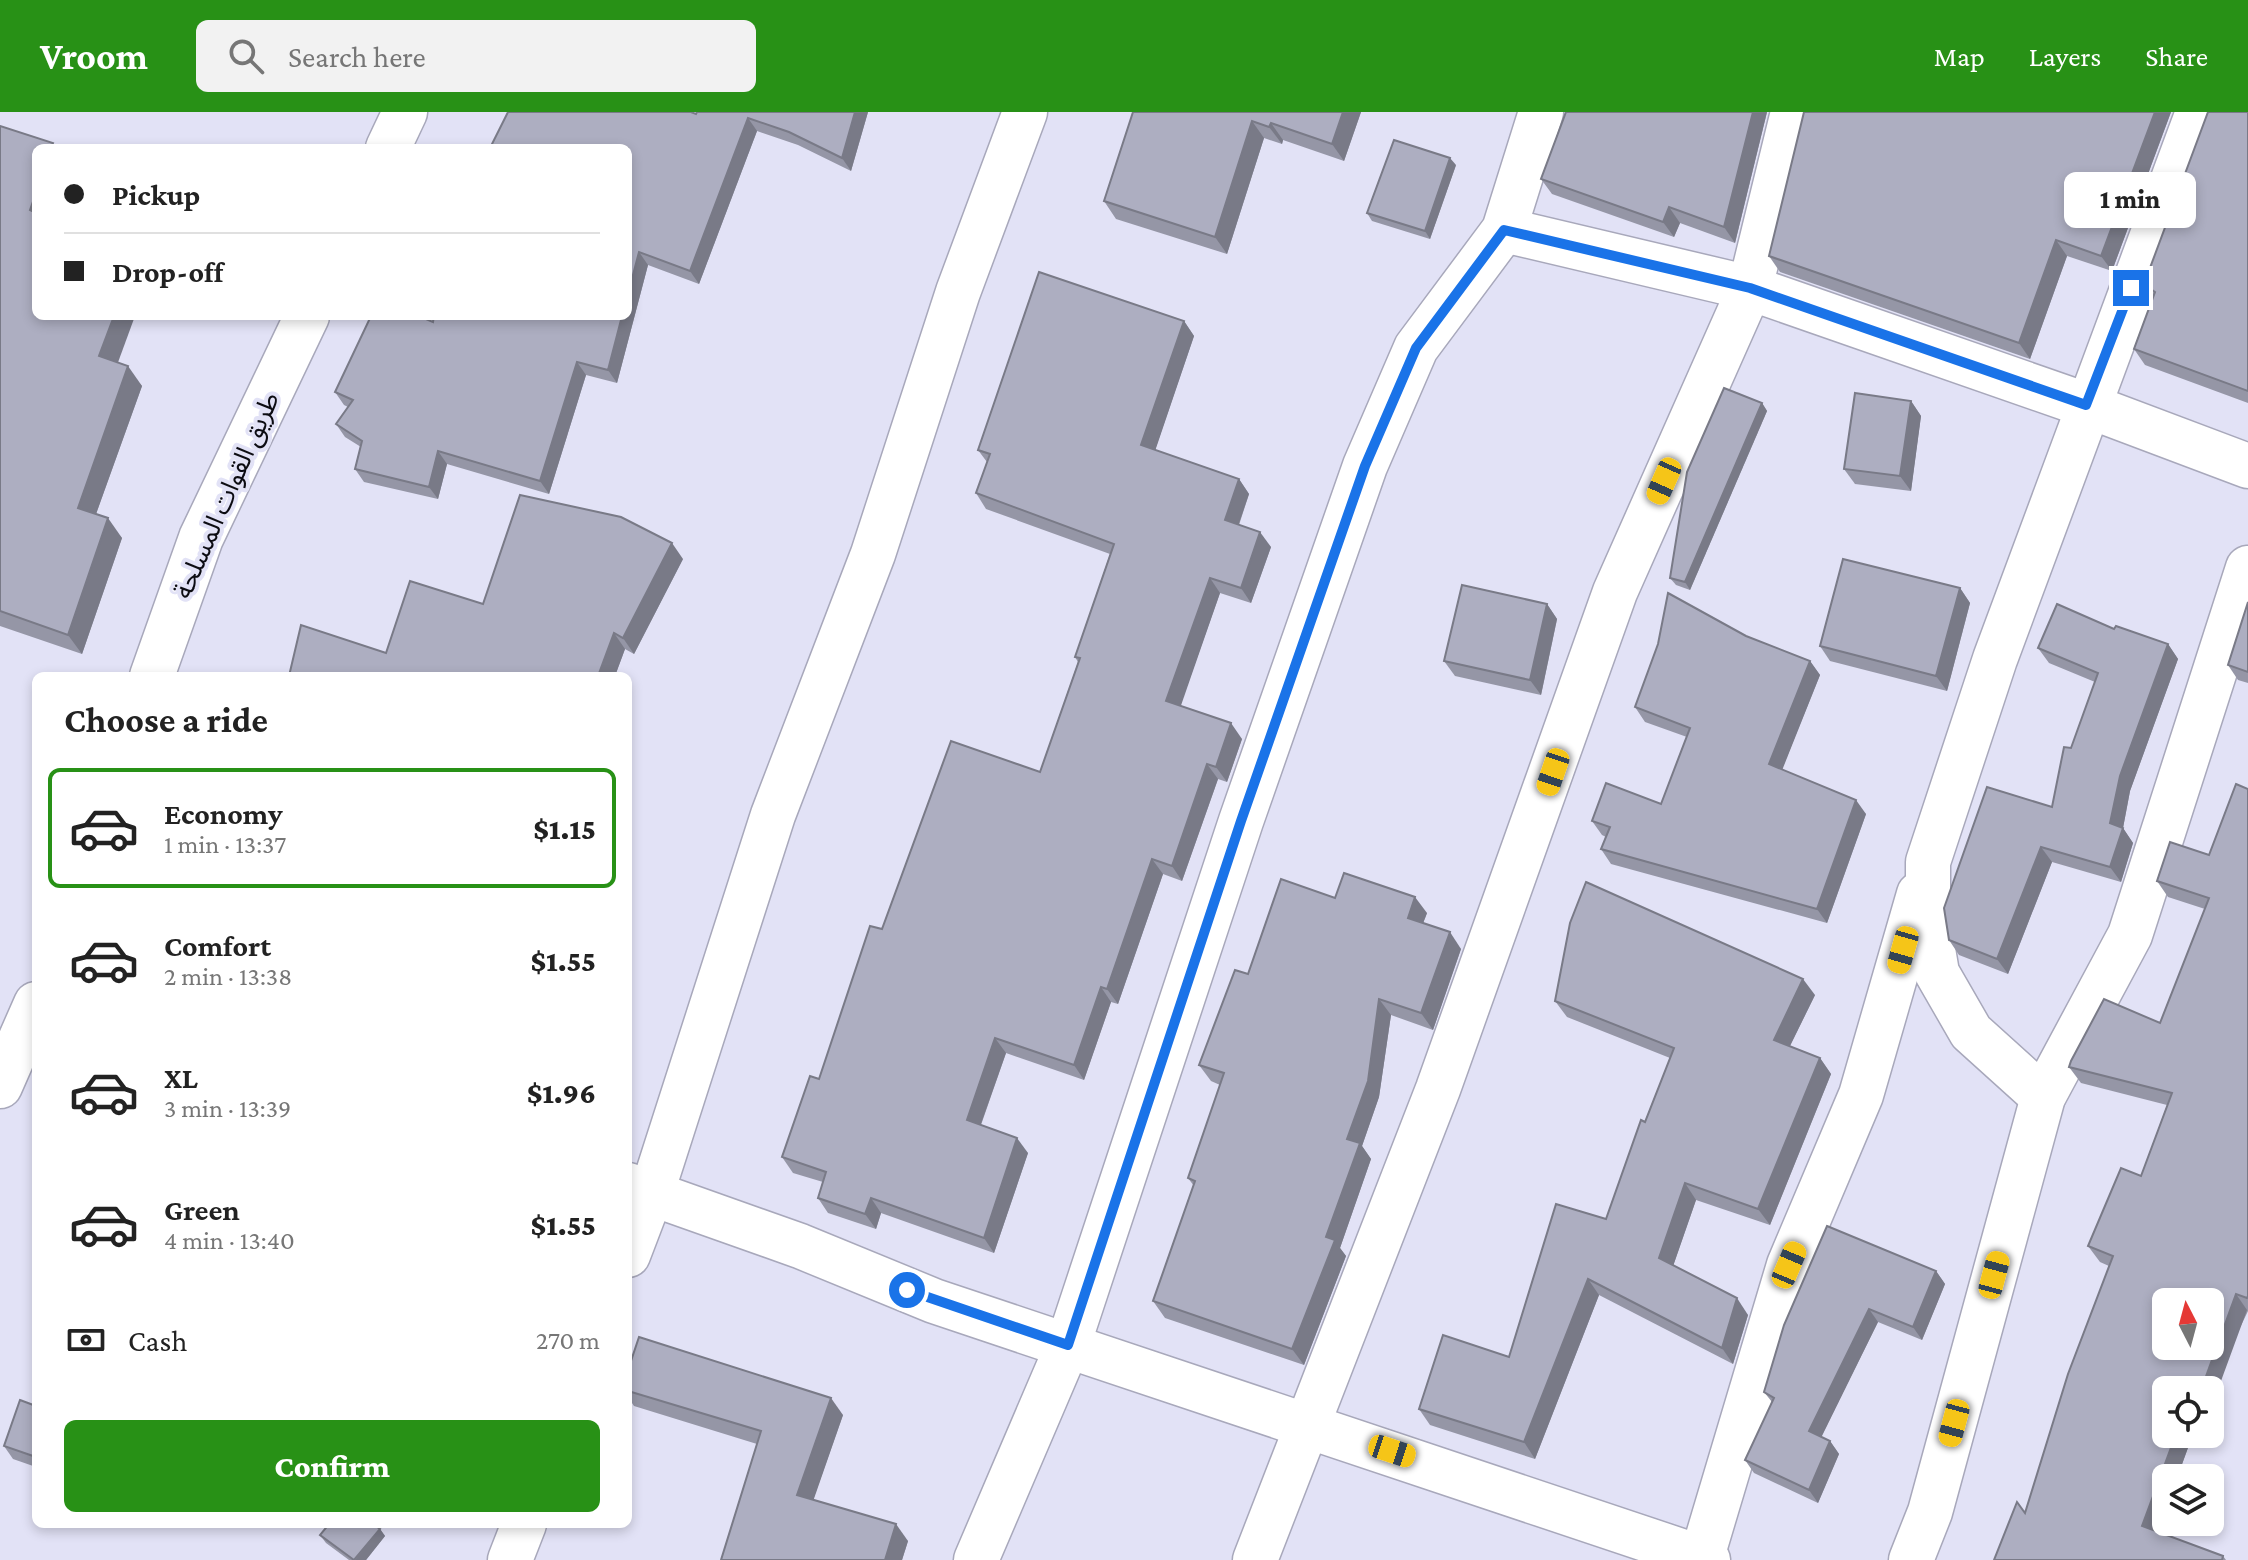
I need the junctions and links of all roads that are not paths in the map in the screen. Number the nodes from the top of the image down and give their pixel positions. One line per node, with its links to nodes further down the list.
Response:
1 (405, 112): 6 (street)
2 (1025, 112): 18 (street)
3 (1541, 112): 7 (street)
4 (1793, 112): 8 (street)
5 (2198, 112): 10 (street)
6 (390, 144)
7 (1504, 230): 8 (street); 20 (street)
8 (1750, 288): 10 (street); 21 (street)
9 (305, 320): 13 (street, طريق القوات المسلحة)
10 (2086, 405): 11 (street); 14 (street)
11 (2248, 466)
12 (2248, 568): 17 (street)
13 (153, 672)
14 (1928, 862): 17 (street); 23 (street)
15 (32, 1018): 16 (street)
16 (0, 1086)
17 (2043, 1097): 27 (street)
18 (640, 1188): 19 (street); 20 (street)
19 (632, 1233)
20 (1068, 1345): 21 (street); 25 (street)
21 (1309, 1424): 23 (street); 26 (street)
22 (522, 1528): 24 (street)
23 (1704, 1559)
24 (510, 1560)
25 (976, 1560)
26 (1255, 1560)
27 (1911, 1560)

